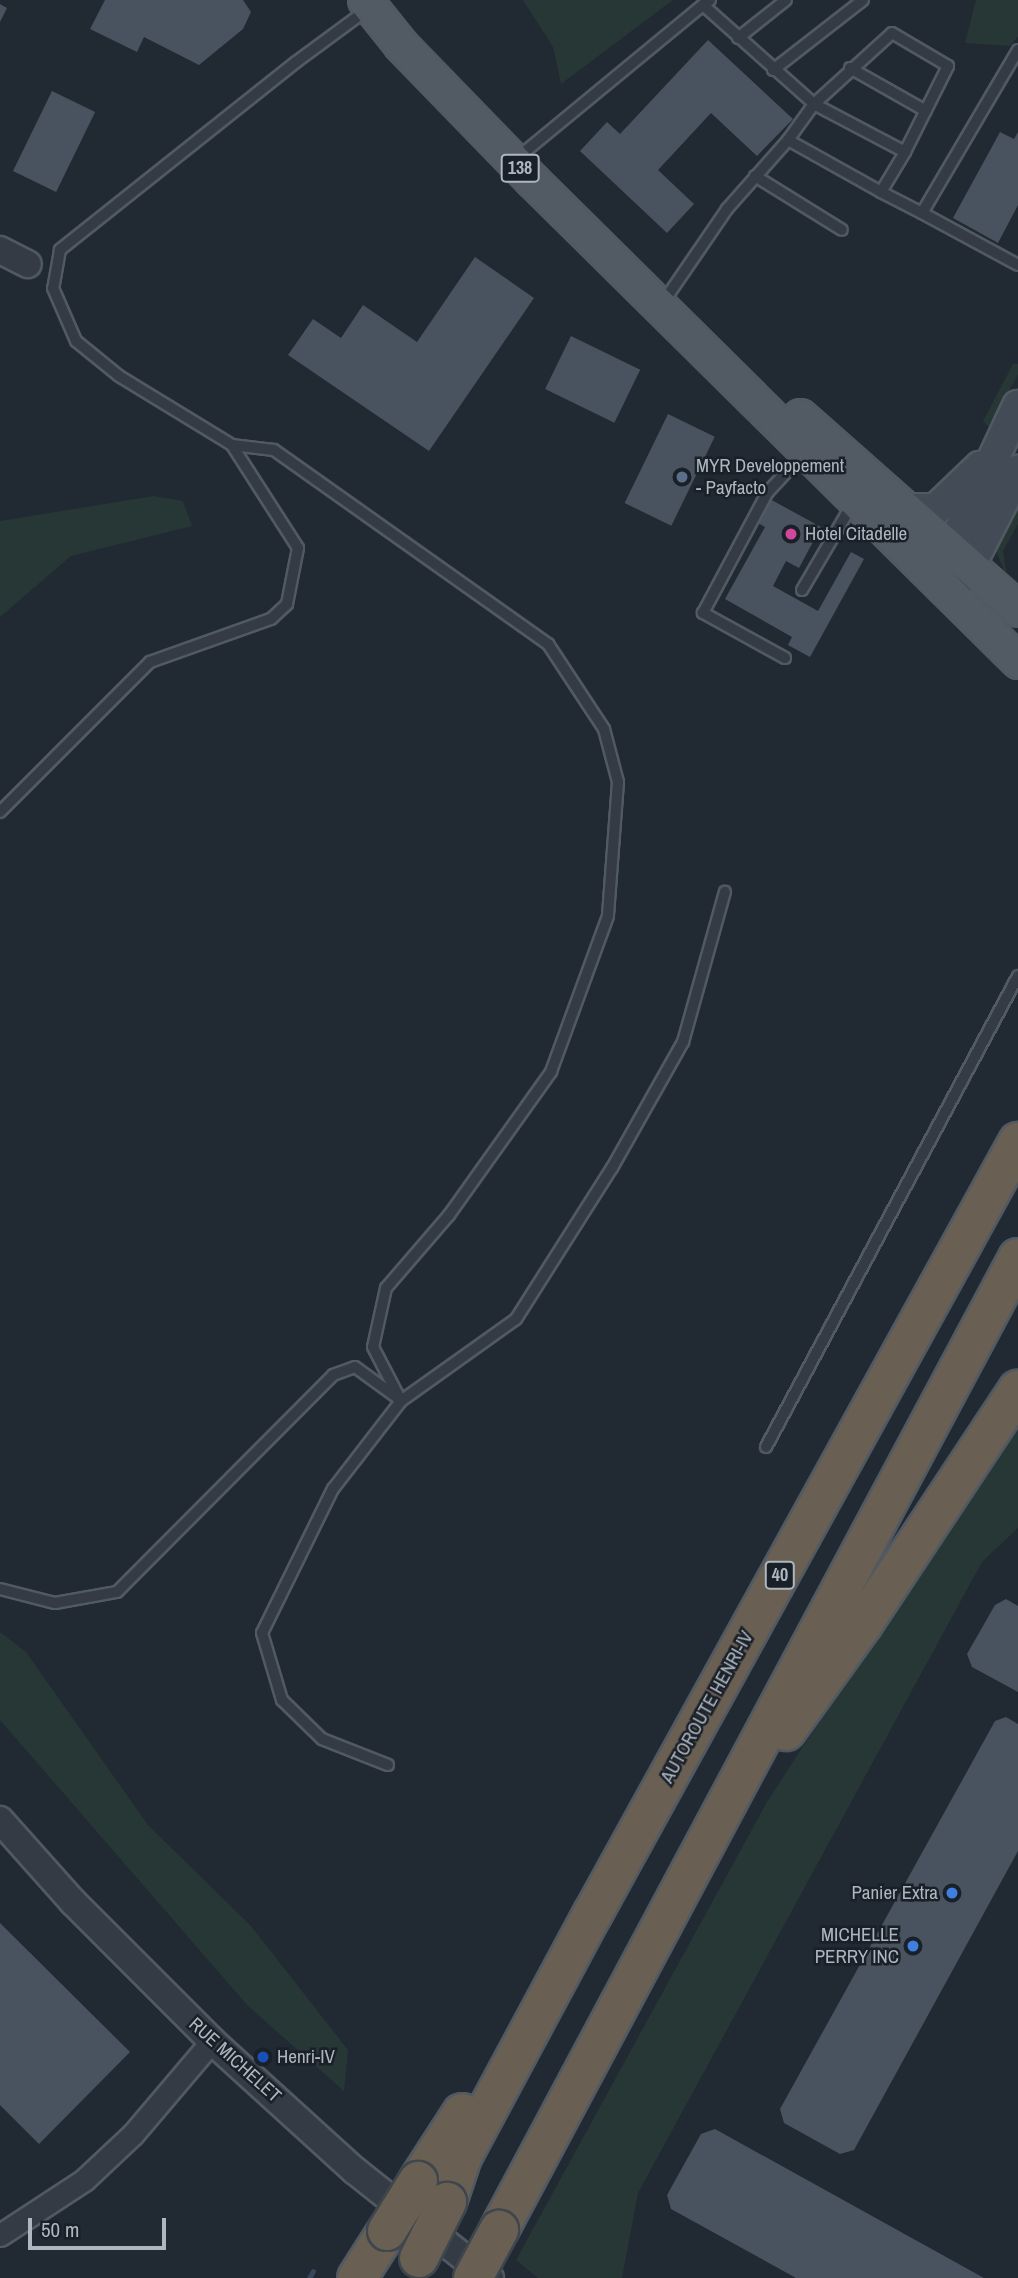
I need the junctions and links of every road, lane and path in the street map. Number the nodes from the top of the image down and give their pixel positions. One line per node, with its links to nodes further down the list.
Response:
1 (786, 0): 5 (lane)
2 (863, 0): 8 (lane)
3 (371, 2): 13 (main road, 138); 21 (lane)
4 (706, 2): 5 (lane); 13 (lane)
5 (738, 38): 8 (lane)
6 (1018, 50): 16 (lane)
7 (850, 68): 9 (lane); 10 (lane); 10 (lane)
8 (773, 70): 9 (lane)
9 (814, 104): 11 (lane); 12 (lane)
10 (926, 111): 12 (lane)
11 (788, 140): 14 (lane); 15 (lane)
12 (905, 152): 15 (lane)
13 (513, 160): 22 (main road, 138)
14 (755, 176): 17 (lane); 22 (lane)
15 (881, 192): 16 (lane)
16 (922, 214): 19 (lane)
17 (842, 230)
18 (0, 250): 20 (street)
19 (1017, 262)
20 (28, 264): 21 (lane)
21 (56, 273): 24 (lane)
22 (673, 316): 25 (main road, 138); 29 (main road, 138)
23 (1018, 407): 26 (main road)
24 (232, 445): 36 (lane); 42 (lane)
25 (806, 451): 28 (main road, 138); 34 (lane)
26 (995, 451): 29 (main road); 30 (main road)
27 (1018, 471): 30 (main road)
28 (854, 500): 31 (main road, 138); 32 (lane)
29 (904, 509): 30 (main road, 138)
30 (960, 557): 31 (main road); 33 (main road, 138)
31 (938, 585): 35 (main road, 138)
32 (802, 590)
33 (1018, 609)
34 (785, 658)
35 (1018, 661)
36 (0, 812)
37 (725, 892): 42 (lane)
38 (1018, 975): 43 (lane)
39 (1018, 1142): 48 (highway, AUTOROUTE HENRI-IV / 40)
40 (1018, 1258): 47 (highway)
41 (1018, 1390): 47 (highway)
42 (401, 1401): 44 (lane); 45 (lane)
43 (766, 1447)
44 (0, 1590)
45 (388, 1765)
46 (0, 1820): 49 (street, RUE MICHELET)
47 (717, 1826): 55 (highway, bridge)
48 (592, 1915): 50 (highway); 50 (highway, AUTOROUTE HENRI-IV / 40)
49 (212, 2041): 51 (street); 56 (street, RUE MICHELET)
50 (433, 2192): 52 (highway, bridge)
51 (0, 2235)
52 (403, 2252): 53 (highway); 54 (highway)
53 (357, 2278)
54 (375, 2278)
55 (473, 2278)
56 (490, 2278)

